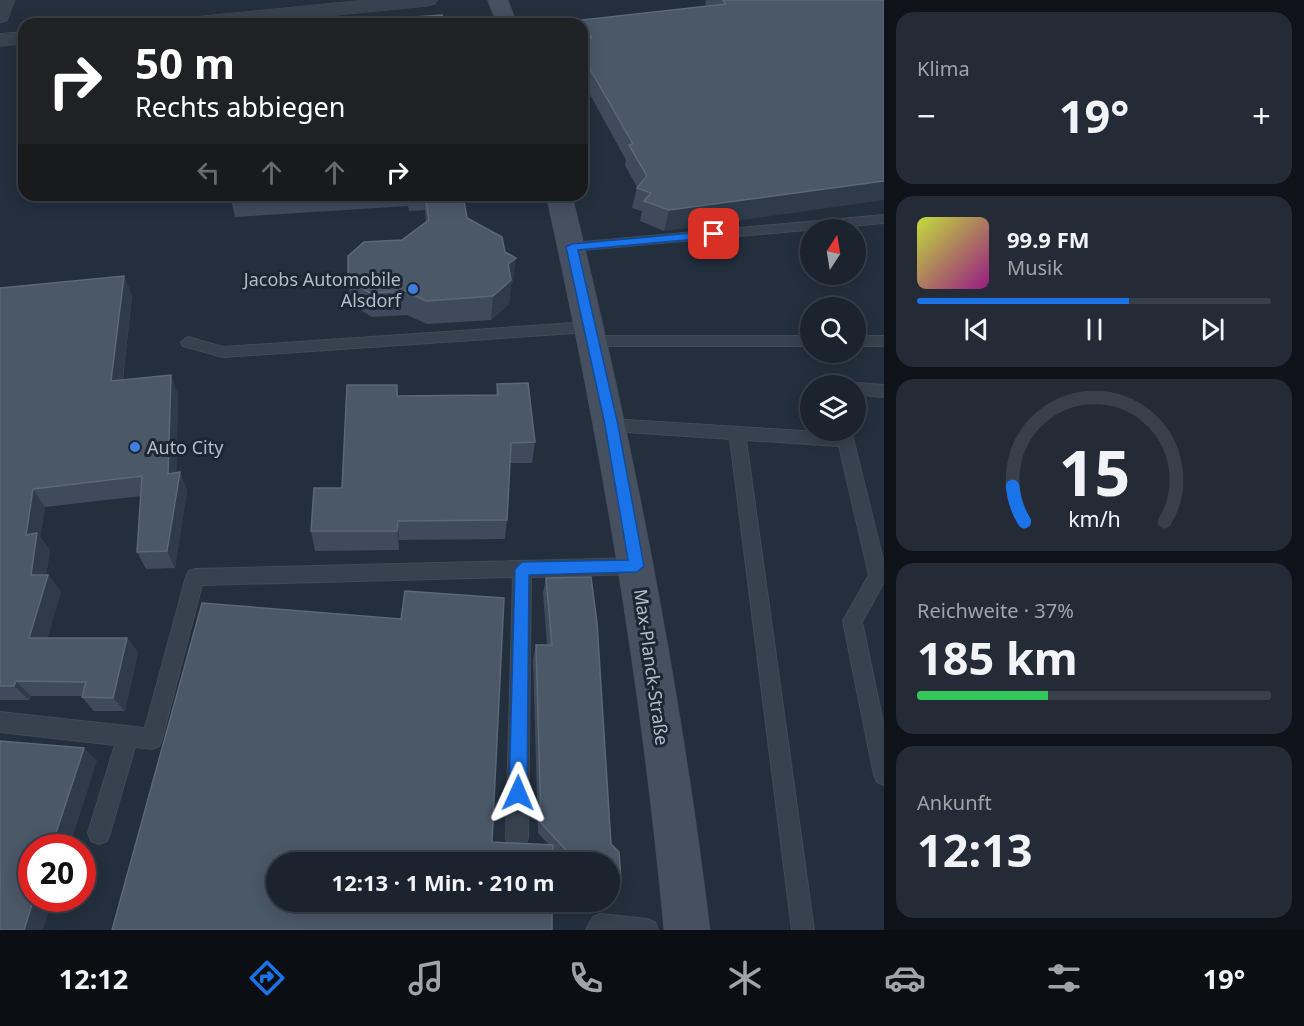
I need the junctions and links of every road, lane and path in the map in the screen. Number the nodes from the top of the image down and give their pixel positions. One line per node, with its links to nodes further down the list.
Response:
1 (5, 0): 4 (street)
2 (428, 0): 5 (street)
3 (498, 0): 6 (street)
4 (0, 17)
5 (245, 18)
6 (505, 18)
7 (18, 38): 8 (street)
8 (0, 40)
9 (560, 201): 11 (street, Max-Planck-Straße)
10 (884, 219): 11 (lane)
11 (572, 247): 12 (street, Max-Planck-Straße)
12 (592, 334): 15 (lane); 16 (lane); 19 (street, Max-Planck-Straße)
13 (866, 340): 14 (lane)
14 (884, 340)
15 (800, 341)
16 (188, 342)
17 (866, 390): 18 (lane)
18 (884, 391)
19 (611, 425): 20 (lane); 23 (street, Max-Planck-Straße)
20 (737, 433): 21 (lane); 33 (lane)
21 (800, 434)
22 (845, 441): 27 (lane)
23 (637, 566): 24 (lane); 32 (street, Max-Planck-Straße)
24 (522, 569): 26 (lane); 29 (lane)
25 (0, 722): 26 (lane)
26 (129, 736): 28 (lane)
27 (884, 775)
28 (99, 833)
29 (517, 838)
30 (597, 930): 31 (lane)
31 (647, 930)
32 (687, 930)
33 (803, 930)

